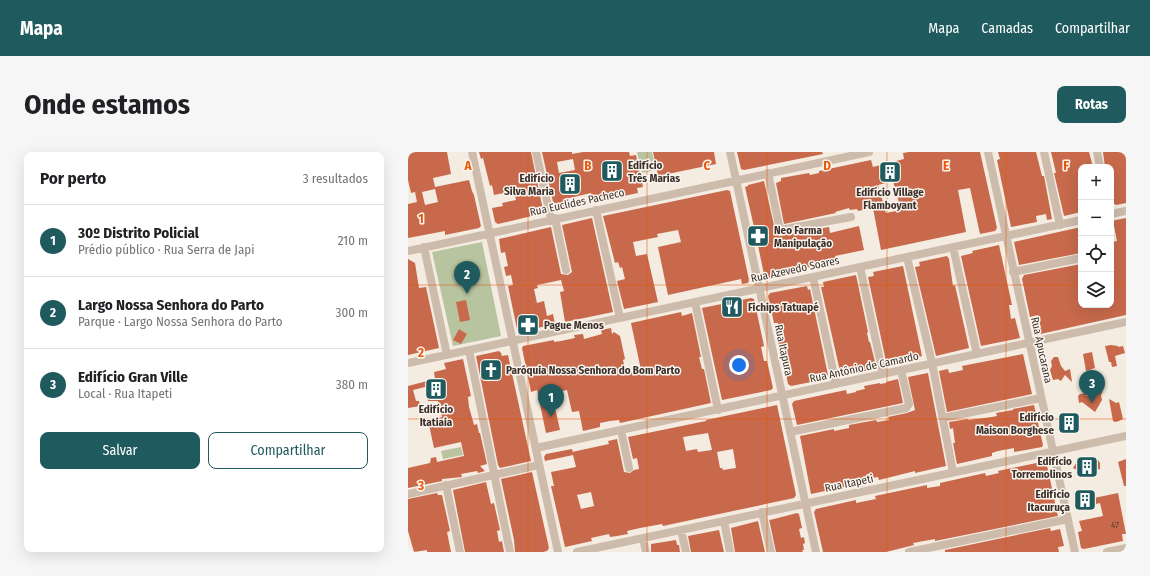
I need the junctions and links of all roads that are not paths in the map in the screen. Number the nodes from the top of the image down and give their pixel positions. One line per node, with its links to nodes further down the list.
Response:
1 (472, 152): 18 (street)
2 (536, 152): 15 (street)
3 (730, 152): 10 (street, Rua Itapura)
4 (869, 152): 9 (street, Rua Euclides Pacheco)
5 (988, 152): 19 (street, Rua Apucarana)
6 (1044, 152): 17 (street)
7 (1097, 152): 8 (street)
8 (1099, 164)
9 (768, 173): 10 (street, Rua Euclides Pacheco); 14 (street)
10 (736, 180): 11 (street, Rua Euclides Pacheco); 29 (street, Rua Itapura)
11 (596, 210): 15 (street, Rua Euclides Pacheco); 31 (street)
12 (1126, 211): 13 (street)
13 (1114, 213)
14 (851, 217)
15 (553, 219): 18 (street, Rua Euclides Pacheco); 26 (street)
16 (1078, 221): 17 (street, Rua Azevedo Soares)
17 (1060, 225): 19 (street, Rua Azevedo Soares)
18 (489, 233): 20 (street, Rua Euclides Pacheco); 33 (street)
19 (1006, 236): 21 (street, Rua Azevedo Soares); 27 (street, Rua Apucarana)
20 (424, 247): 22 (street, Rua Euclides Pacheco); 37 (street)
21 (953, 247): 23 (street, Rua Azevedo Soares); 36 (street)
22 (408, 251)
23 (907, 257): 25 (street, Rua Azevedo Soares); 39 (street)
24 (1078, 259): 27 (street)
25 (860, 267): 28 (street, Rua Azevedo Soares); 41 (street)
26 (566, 270)
27 (1014, 272): 34 (street, Rua Apucarana)
28 (813, 277): 29 (street, Rua Azevedo Soares); 42 (street)
29 (759, 288): 30 (street, Rua Azevedo Soares); 43 (street, Rua Itapura)
30 (695, 302): 31 (street, Rua Azevedo Soares); 45 (street)
31 (620, 318): 33 (street, Rua Azevedo Soares)
32 (1126, 322): 34 (street, Rua Antônio de Camardo)
33 (513, 340): 35 (street, Rua Azevedo Soares); 50 (street)
34 (1029, 342): 36 (street, Rua Antônio de Camardo); 44 (street, Rua Apucarana)
35 (469, 350): 37 (street, Rua Azevedo Soares); 55 (street)
36 (977, 354): 39 (street, Rua Antônio de Camardo)
37 (447, 355): 38 (street)
38 (408, 363)
39 (932, 363): 40 (street, Rua Antônio de Camardo); 46 (street)
40 (901, 370): 41 (street, Rua Antônio de Camardo); 48 (street)
41 (884, 374): 42 (street, Rua Antônio de Camardo)
42 (836, 384): 43 (street, Rua Antônio de Camardo)
43 (783, 396): 45 (street, Rua Antônio de Camardo); 48 (street, Rua Itapura)
44 (1041, 398): 46 (street); 51 (street, Rua Apucarana)
45 (718, 410): 47 (street, Rua Antônio de Camardo)
46 (943, 418): 54 (street)
47 (621, 430): 50 (street, Rua Antônio de Camardo); 53 (street)
48 (790, 432): 58 (street, Rua Itapura)
49 (1126, 436): 51 (street, Rua Itapeti)
50 (536, 448): 52 (street)
51 (1052, 452): 54 (street, Rua Itapeti); 60 (street, Rua Apucarana)
52 (539, 465): 55 (street); 68 (street)
53 (629, 468)
54 (953, 472): 58 (street, Rua Itapeti)
55 (493, 475): 56 (street); 67 (street)
56 (446, 485): 57 (street); 66 (street)
57 (408, 494)
58 (805, 503): 59 (street, Rua Itapeti); 74 (street, Rua Itapura)
59 (762, 512): 61 (street, Rua Itapeti); 73 (street)
60 (1068, 519): 75 (street); 76 (street, Rua Apucarana)
61 (724, 521): 62 (street, Rua Itapeti); 72 (street)
62 (681, 530): 63 (street, Rua Itapeti); 71 (street)
63 (643, 538): 65 (street, Rua Itapeti); 70 (street)
64 (1126, 548): 77 (street)
65 (604, 549): 69 (street, Rua Itapeti)
66 (460, 552)
67 (510, 552)
68 (558, 552)
69 (577, 552)
70 (646, 552)
71 (686, 552)
72 (730, 552)
73 (771, 552)
74 (816, 552)
75 (909, 552)
76 (1075, 552)
77 (1107, 552)

